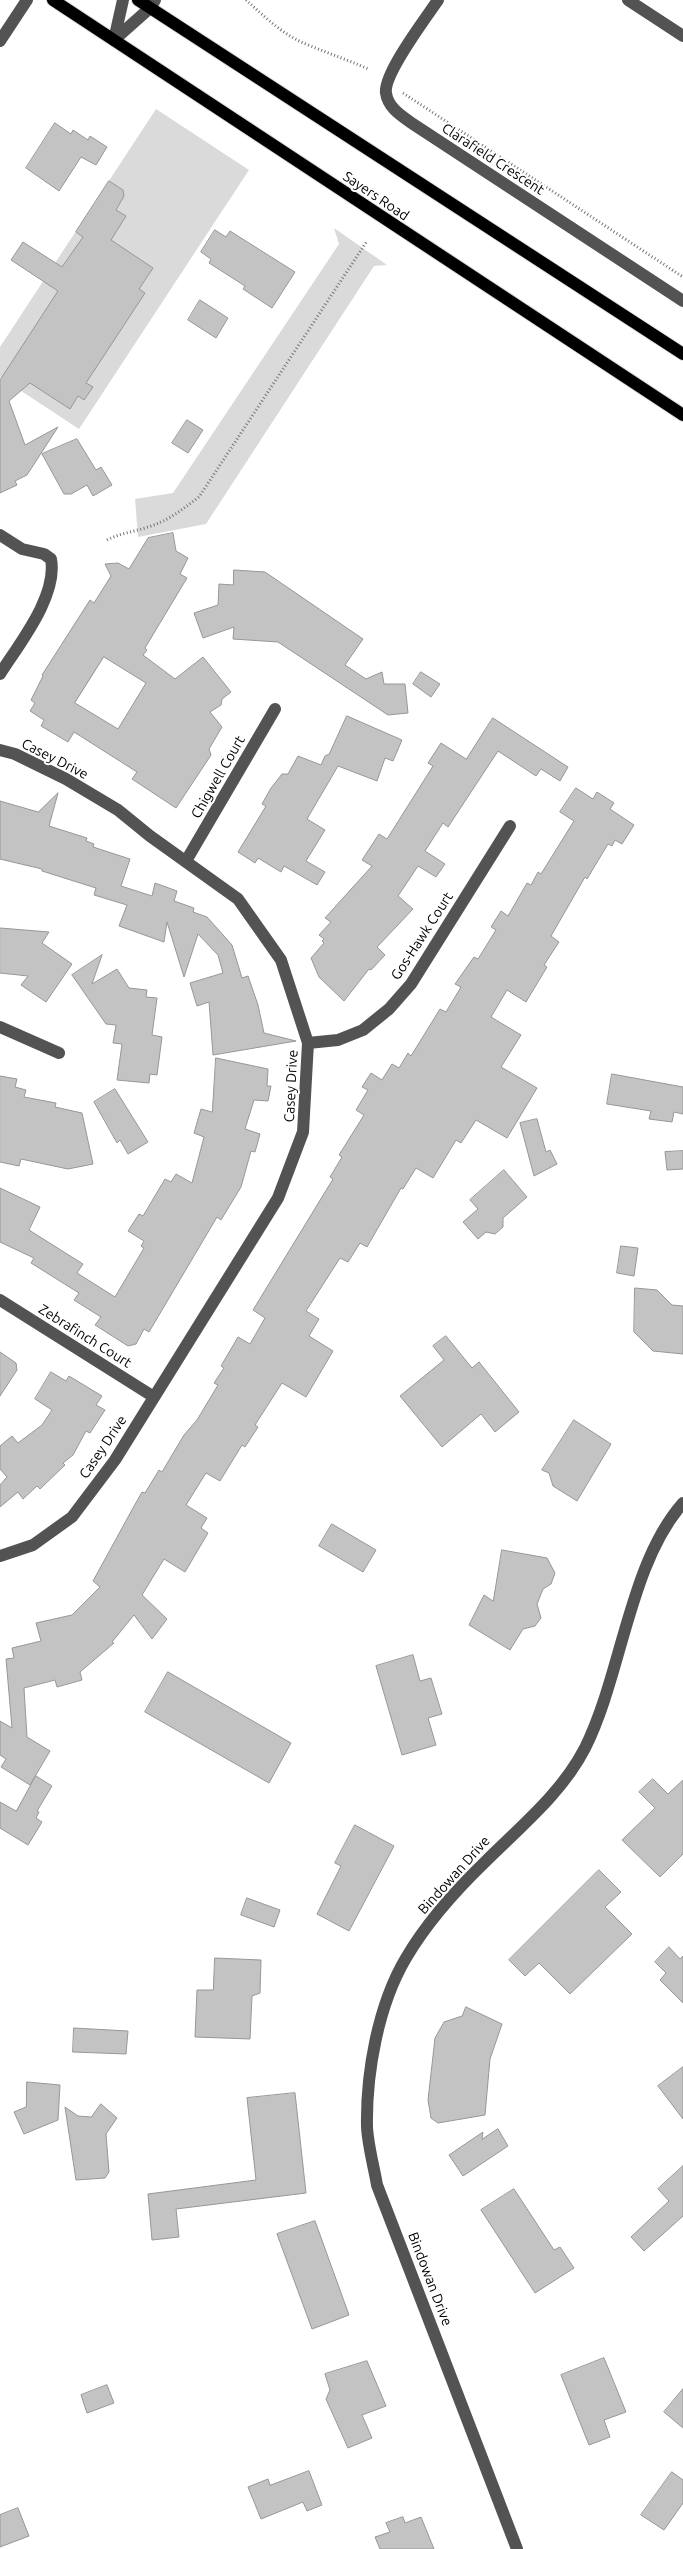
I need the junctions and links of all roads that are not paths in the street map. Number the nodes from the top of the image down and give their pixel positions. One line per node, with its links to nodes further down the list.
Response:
1 (27, 0): 10 (street)
2 (53, 0): 9 (main road, Sayers Road)
3 (123, 0): 9 (street)
4 (138, 0): 7 (main road)
5 (438, 0): 11 (street, Clarafield Crescent)
6 (628, 0): 8 (street)
7 (152, 4): 9 (street); 12 (main road)
8 (683, 36)
9 (114, 40): 13 (main road, Sayers Road)
10 (0, 41)
11 (683, 301)
12 (683, 354)
13 (683, 415)
14 (0, 535): 15 (street)
15 (0, 674)
16 (275, 709): 19 (street, Chigwell Court)
17 (0, 750): 19 (street, Casey Drive)
18 (510, 826): 21 (street, Gos-Hawk Court)
19 (186, 861): 21 (street, Casey Drive)
20 (0, 1027): 22 (street)
21 (308, 1043): 24 (street, Casey Drive)
22 (59, 1053)
23 (0, 1300): 24 (street, Zebrafinch Court)
24 (154, 1397): 26 (street, Casey Drive)
25 (683, 1503): 27 (street, Bindowan Drive)
26 (0, 1556)
27 (517, 2549)

